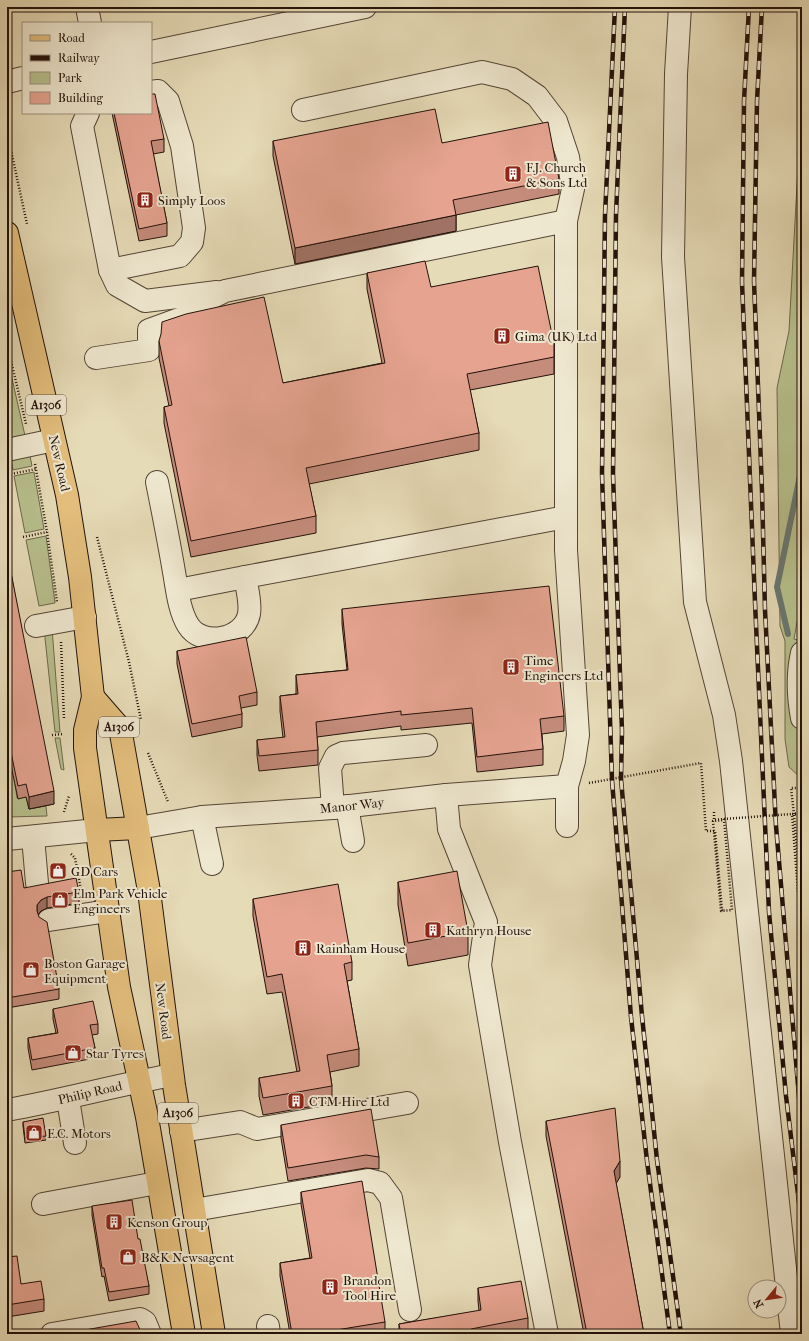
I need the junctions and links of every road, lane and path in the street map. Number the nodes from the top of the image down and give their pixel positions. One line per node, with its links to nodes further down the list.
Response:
1 (87, 7): 5 (street)
2 (365, 7): 4 (street)
3 (680, 7): 83 (street)
4 (315, 12): 6 (street)
5 (90, 22)
6 (152, 52)
7 (22, 78): 8 (street)
8 (7, 82)
9 (152, 92): 15 (street)
10 (303, 110): 12 (street)
11 (88, 114): 15 (street)
12 (566, 221): 16 (street); 27 (street)
13 (7, 233): 14 (main road, New Road / A1306)
14 (11, 268): 21 (main road, New Road / A1306)
15 (110, 270): 16 (street)
16 (224, 291): 19 (street)
17 (7, 344): 18 (path)
18 (9, 358): 20 (path)
19 (96, 358)
20 (27, 429)
21 (54, 440): 22 (street); 34 (main road, New Road / A1306)
22 (7, 450)
23 (34, 462): 24 (path, New Road)
24 (36, 469): 25 (path); 28 (path, New Road)
25 (11, 474)
26 (157, 482): 32 (street)
27 (566, 517): 31 (street); 45 (street)
28 (47, 532): 30 (path); 33 (path, New Road)
29 (96, 535): 39 (path)
30 (23, 537)
31 (245, 578): 32 (street); 32 (street)
32 (178, 590)
33 (58, 606)
34 (85, 616): 35 (street); 37 (main road, New Road / A1306)
35 (36, 626)
36 (802, 653): 38 (street)
37 (93, 697): 56 (main road, New Road / A1306); 57 (main road, New Road / A1306)
38 (802, 718)
39 (142, 725)
40 (65, 734): 41 (path)
41 (52, 735)
42 (426, 744): 49 (street)
43 (147, 748): 48 (path)
44 (589, 783): 58 (path)
45 (567, 786): 47 (street, Manor Way); 55 (street)
46 (802, 790): 52 (path)
47 (446, 795): 49 (street, Manor Way); 82 (street)
48 (169, 803)
49 (340, 807): 53 (street, Manor Way); 61 (street)
50 (714, 812): 54 (path, bridge)
51 (802, 813): 52 (path, bridge)
52 (793, 814): 54 (path, bridge); 64 (path, bridge)
53 (202, 817): 56 (street, Manor Way); 62 (street)
54 (724, 820): 54 (path, bridge)
55 (567, 826)
56 (138, 828): 57 (main road); 67 (main road, New Road / A1306)
57 (97, 830): 59 (street); 65 (main road, New Road / A1306)
58 (714, 831)
59 (33, 838): 60 (street); 63 (street)
60 (7, 839)
61 (353, 841)
62 (212, 864)
63 (37, 883)
64 (802, 906)
65 (108, 911): 66 (street); 68 (main road, New Road / A1306)
66 (50, 920)
67 (172, 1075): 68 (street, Philip Road); 72 (main road, New Road / A1306)
68 (140, 1081): 69 (street, Philip Road); 74 (main road, New Road / A1306)
69 (68, 1098): 71 (street, Philip Road); 73 (street)
70 (407, 1103): 72 (street)
71 (7, 1108)
72 (181, 1131): 76 (main road, New Road / A1306)
73 (75, 1143)
74 (157, 1183): 75 (street); 80 (main road, New Road / A1306)
75 (43, 1204)
76 (194, 1210): 77 (street); 81 (main road, New Road / A1306)
77 (410, 1310)
78 (52, 1334): 79 (street)
79 (150, 1334)
80 (184, 1334)
81 (214, 1334)
82 (547, 1334)
83 (792, 1334)

